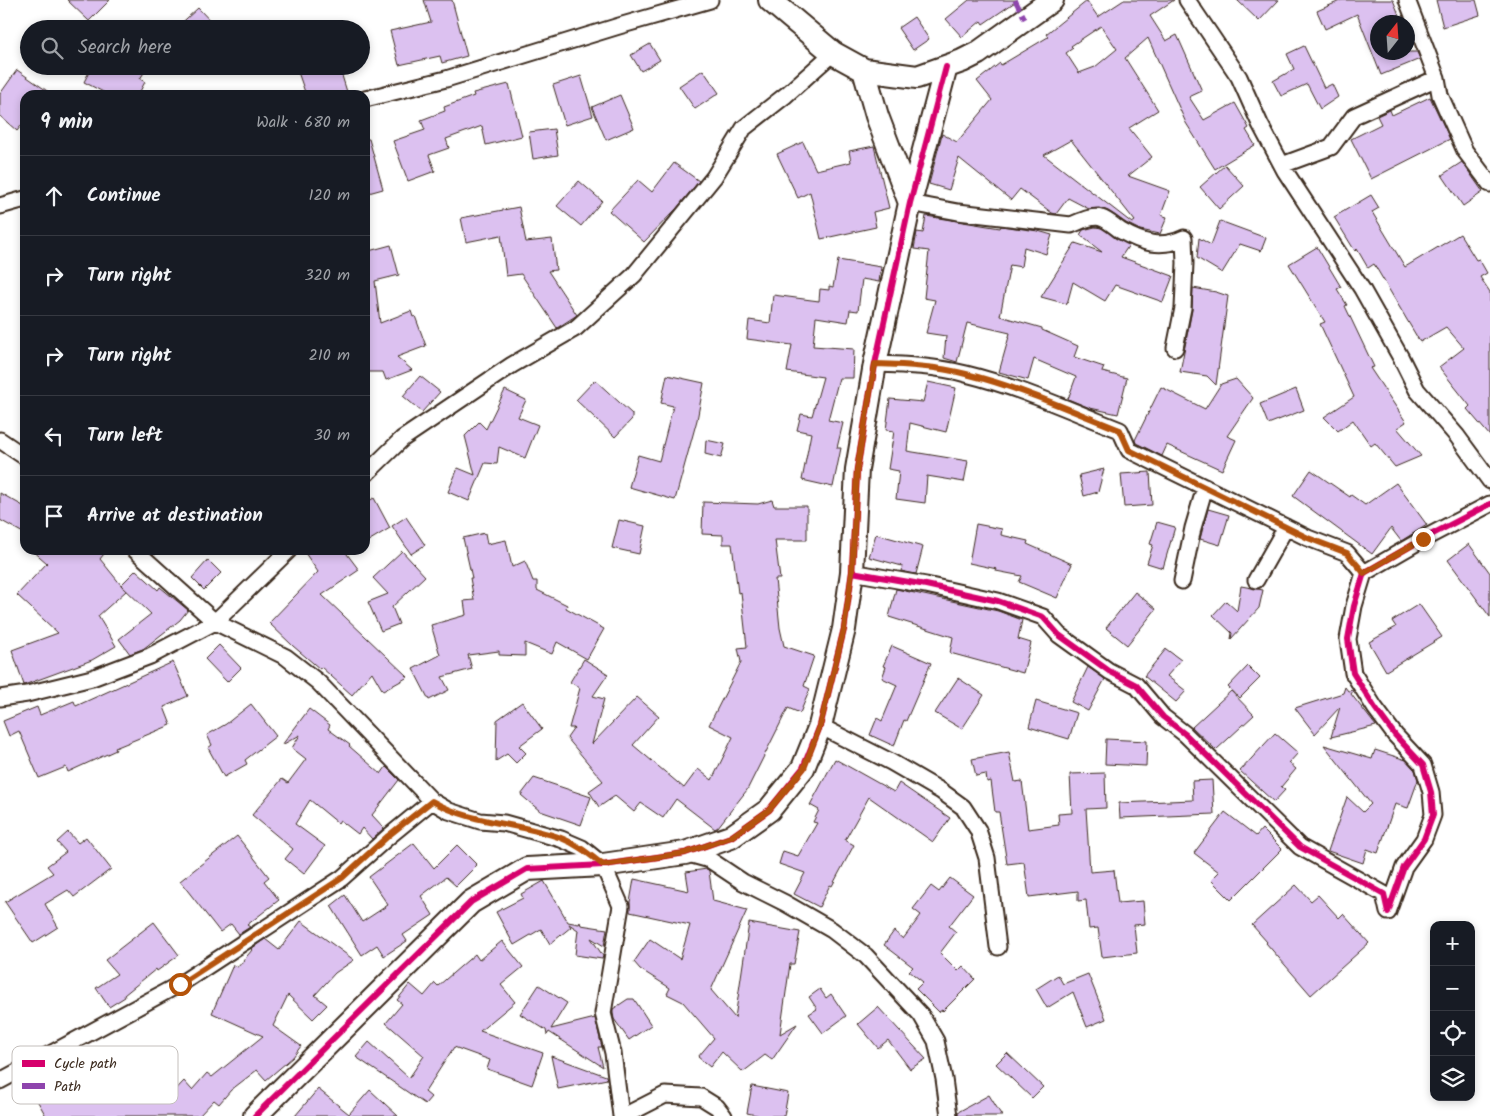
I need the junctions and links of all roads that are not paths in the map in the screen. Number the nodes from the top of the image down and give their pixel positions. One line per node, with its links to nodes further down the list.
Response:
1 (770, 0): 6 (street)
2 (1052, 0): 7 (street)
3 (1187, 0): 11 (street)
4 (1407, 0): 9 (street)
5 (702, 1): 10 (street)
6 (833, 53): 8 (street); 20 (street)
7 (946, 67): 8 (street); 14 (street)
8 (864, 70): 14 (street)
9 (1437, 78): 11 (street); 12 (street)
10 (370, 98)
11 (1282, 165): 21 (street)
12 (1490, 184)
13 (20, 200): 15 (street)
14 (910, 203): 16 (street); 17 (street)
15 (0, 206)
16 (1175, 348)
17 (875, 364): 22 (street); 27 (street)
18 (0, 440): 19 (street)
19 (20, 454)
20 (370, 470)
21 (1490, 481)
22 (1205, 487): 24 (street); 30 (street)
23 (1490, 504): 28 (street)
24 (1286, 527): 28 (street); 29 (street)
25 (141, 555): 31 (street)
26 (283, 555): 31 (street)
27 (852, 572): 28 (street); 33 (street)
28 (1364, 573)
29 (1256, 580)
30 (1182, 581)
31 (215, 622): 32 (street); 34 (street)
32 (0, 698)
33 (820, 726): 35 (street); 37 (street)
34 (432, 801): 36 (street); 38 (street)
35 (685, 853): 36 (street); 44 (street)
36 (603, 865): 41 (street); 42 (street)
37 (998, 947)
38 (65, 1046)
39 (12, 1074): 40 (street)
40 (0, 1081)
41 (256, 1116)
42 (623, 1116): 43 (street)
43 (724, 1116)
44 (949, 1116)

